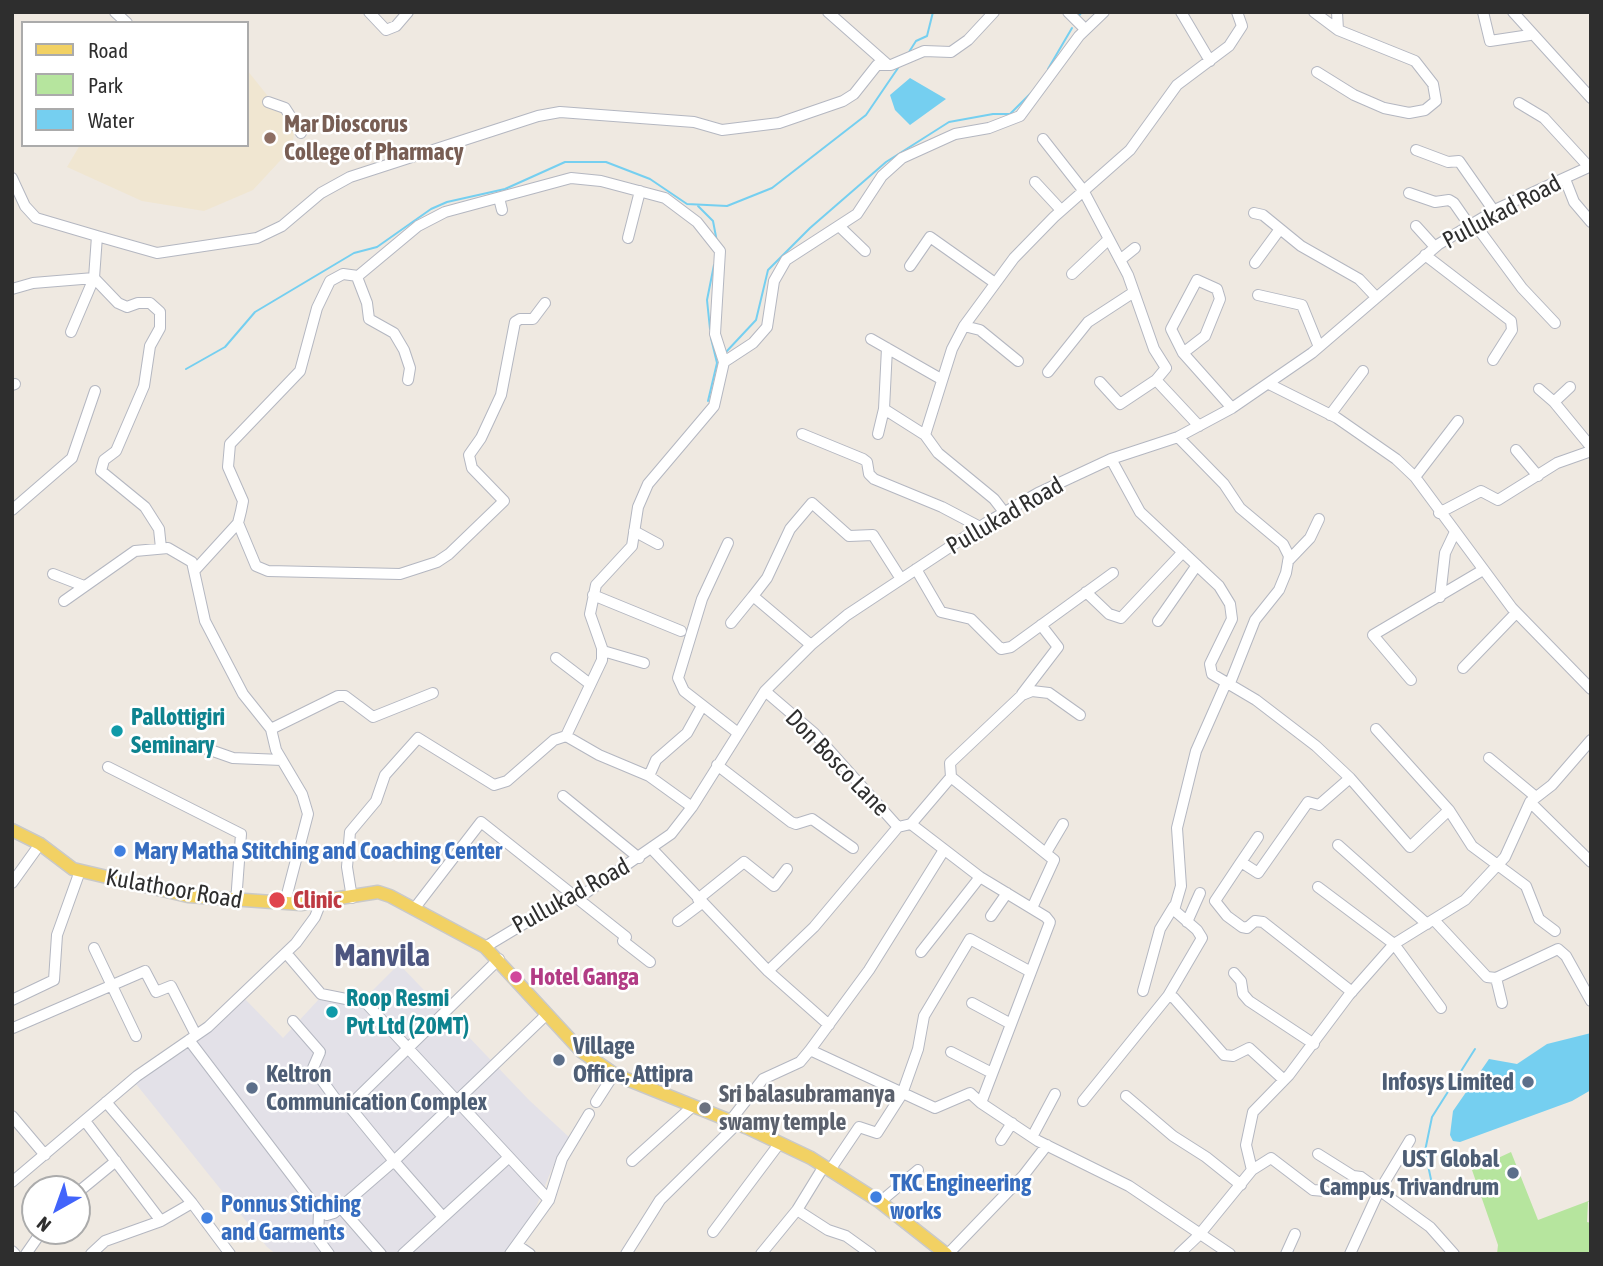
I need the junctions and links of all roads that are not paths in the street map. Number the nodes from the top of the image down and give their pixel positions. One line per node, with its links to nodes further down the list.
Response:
1 (369, 12): 2 (street)
2 (408, 12)
3 (828, 12): 17 (street)
4 (994, 12): 17 (street)
5 (1068, 12): 13 (street)
6 (1104, 12): 13 (street)
7 (1181, 12): 16 (street)
8 (1237, 12): 16 (street)
9 (1314, 12): 14 (street)
10 (1337, 12): 14 (street)
11 (1483, 12): 15 (street)
12 (1516, 14): 15 (street)
13 (1085, 29): 40 (street)
14 (1338, 30): 18 (street)
15 (1530, 35): 19 (street)
16 (1210, 61): 29 (street)
17 (888, 65): 42 (street)
18 (1317, 72)
19 (1591, 98)
20 (268, 103): 22 (street)
21 (1519, 103): 25 (street)
22 (301, 133)
23 (1044, 139): 29 (street)
24 (1416, 150): 35 (street)
25 (1590, 166): 27 (street, Pullukad Road)
26 (12, 178): 42 (street)
27 (1565, 180): 35 (street, Pullukad Road); 37 (street)
28 (1035, 182): 34 (street)
29 (1083, 190): 34 (street); 44 (street)
30 (640, 191): 32 (street); 43 (street); 69 (street)
31 (1409, 193): 38 (street)
32 (499, 198): 33 (street); 53 (street)
33 (502, 210)
34 (1061, 210): 55 (street)
35 (1494, 211): 38 (street, Pullukad Road)
36 (1254, 213): 41 (street)
37 (1591, 222)
38 (1472, 224): 45 (street, Pullukad Road); 61 (street)
39 (1416, 226): 45 (street)
40 (840, 227): 47 (street); 69 (street)
41 (1280, 229): 50 (street); 59 (street)
42 (97, 236): 54 (street)
43 (628, 238)
44 (1109, 239): 49 (street); 52 (street)
45 (1435, 247): 48 (street, Pullukad Road)
46 (1135, 248): 49 (street)
47 (864, 251)
48 (1425, 255): 59 (street, Pullukad Road); 68 (street)
49 (1120, 260): 57 (street)
50 (1255, 263)
51 (910, 266): 55 (street)
52 (1072, 274)
53 (357, 277): 74 (street); 100 (street)
54 (94, 278): 56 (street); 63 (street); 106 (street)
55 (995, 283): 62 (street)
56 (12, 289)
57 (1134, 292): 72 (street); 75 (street)
58 (1258, 295): 65 (street)
59 (1376, 297): 65 (street, Pullukad Road)
60 (545, 303): 100 (street)
61 (1555, 323)
62 (964, 326): 70 (street); 73 (street)
63 (72, 332)
64 (871, 339): 66 (street)
65 (1319, 347): 77 (street, Pullukad Road)
66 (887, 348): 73 (street); 83 (street)
67 (1183, 353): 67 (street); 82 (street)
68 (1493, 360)
69 (724, 362): 102 (street)
70 (1018, 362)
71 (1363, 371): 84 (street)
72 (1048, 372)
73 (941, 379): 89 (street)
74 (408, 380)
75 (1156, 380): 76 (street); 86 (street)
76 (1100, 382)
77 (1269, 384): 82 (street, Pullukad Road); 84 (street)
78 (1570, 387): 81 (street)
79 (1539, 389): 81 (street)
80 (95, 391): 96 (street)
81 (1554, 402): 91 (street)
82 (1232, 408): 86 (street, Pullukad Road)
83 (884, 409): 88 (street); 89 (street)
84 (1331, 415): 95 (street)
85 (1458, 421): 95 (street)
86 (1199, 426): 90 (street, Pullukad Road)
87 (802, 434): 101 (street)
88 (878, 434)
89 (925, 435): 97 (street)
90 (1178, 437): 93 (street, Pullukad Road); 108 (street)
91 (1591, 449): 94 (street)
92 (1516, 450): 94 (street)
93 (1111, 459): 97 (street, Pullukad Road); 107 (street)
94 (1538, 475): 98 (street)
95 (1415, 477): 98 (street)
96 (12, 510)
97 (1004, 512): 101 (street, Pullukad Road)
98 (1439, 513): 103 (street)
99 (1319, 519): 108 (street)
100 (238, 523): 110 (street)
101 (980, 527): 111 (street, Pullukad Road)
102 (634, 531): 105 (street); 118 (street)
103 (1454, 534): 112 (street); 120 (street)
104 (728, 543): 139 (street)
105 (658, 544)
106 (161, 548): 110 (street); 116 (street)
107 (1183, 552): 109 (street); 117 (street)
108 (1288, 561): 133 (street)
109 (1197, 565): 123 (street); 133 (street)
110 (196, 569): 141 (street)
111 (916, 569): 115 (street, Pullukad Road); 125 (street)
112 (1483, 570): 120 (street); 122 (street)
113 (1113, 573): 117 (street)
114 (53, 574): 116 (street)
115 (901, 579): 119 (street); 127 (street, Pullukad Road)
116 (85, 586): 121 (street)
117 (1086, 592): 125 (street)
118 (593, 595): 126 (street); 128 (street)
119 (753, 596): 124 (street); 127 (street)
120 (1440, 597): 132 (street)
121 (64, 601)
122 (1516, 613): 131 (street); 135 (street)
123 (1158, 621)
124 (731, 623)
125 (1041, 625): 138 (street)
126 (681, 631)
127 (811, 645): 136 (street, Pullukad Road)
128 (603, 651): 130 (street); 134 (street)
129 (556, 658): 134 (street)
130 (644, 663)
131 (1463, 668)
132 (1411, 680)
133 (1228, 683): 153 (street); 186 (street)
134 (590, 684): 144 (street)
135 (1591, 689)
136 (765, 691): 143 (street, Pullukad Road); 160 (street, Don Bosco Lane)
137 (433, 693): 141 (street)
138 (1021, 695): 140 (street); 152 (street)
139 (702, 706): 143 (street); 151 (street)
140 (1080, 715)
141 (271, 729): 147 (street)
142 (1376, 730): 157 (street)
143 (738, 733): 149 (street, Pullukad Road)
144 (566, 736): 151 (street); 181 (street)
145 (1591, 740): 155 (street)
146 (192, 744): 147 (street)
147 (279, 758): 184 (street)
148 (1489, 758): 155 (street)
149 (717, 765): 156 (street, Pullukad Road); 165 (street)
150 (108, 767): 183 (street)
151 (649, 776): 156 (street)
152 (951, 777): 158 (street); 168 (street)
153 (1350, 778): 157 (street); 170 (street)
154 (563, 796): 169 (street)
155 (1533, 800): 171 (street); 172 (street)
156 (692, 807): 166 (street, Pullukad Road)
157 (1449, 810): 172 (street)
158 (911, 824): 160 (street, Don Bosco Lane); 167 (street)
159 (1063, 824): 168 (street)
160 (898, 827): 201 (street)
161 (12, 830): 163 (main road, Kulathoor Road)
162 (1258, 837): 170 (street)
163 (40, 844): 174 (main road, Kulathoor Road); 176 (street)
164 (1338, 845): 192 (street)
165 (853, 848)
166 (652, 849): 169 (street, Pullukad Road); 182 (street)
167 (944, 850): 175 (street); 217 (street)
168 (1046, 851): 187 (street)
169 (639, 858): 180 (street, Pullukad Road)
170 (1241, 862): 207 (street)
171 (1591, 862)
172 (1498, 865): 192 (street); 193 (street)
173 (787, 869): 182 (street)
174 (80, 871): 183 (main road, Kulathoor Road); 209 (street)
175 (980, 877): 179 (street); 197 (street)
176 (12, 883)
177 (1318, 887): 194 (street)
178 (1200, 892): 191 (street)
179 (1007, 893): 187 (street); 189 (street)
180 (577, 897): 188 (street); 195 (street, Pullukad Road); 200 (street)
181 (352, 898): 185 (main road, Kulathoor Road); 188 (main road, Kulathoor Road)
182 (700, 901): 190 (street); 201 (street)
183 (236, 902): 184 (main road, Kulathoor Road)
184 (285, 902): 185 (main road, Kulathoor Road)
185 (321, 902): 198 (street)
186 (1174, 906): 191 (street); 206 (street)
187 (1032, 908): 202 (street)
188 (414, 909): 195 (main road, Kulathoor Road)
189 (991, 916)
190 (678, 921)
191 (1187, 922): 208 (street)
192 (1430, 922): 194 (street); 204 (street)
193 (1555, 930)
194 (1394, 944): 207 (street); 213 (street)
195 (485, 947): 199 (main road, Kulathoor Road)
196 (93, 948): 205 (street)
197 (921, 952)
198 (286, 953): 220 (street); 222 (street)
199 (499, 958): 214 (main road, Kulathoor Road); 222 (street)
200 (650, 962)
201 (768, 971): 217 (street)
202 (1031, 972): 216 (street); 228 (street)
203 (1234, 974): 221 (street)
204 (1496, 978): 210 (street); 212 (street)
205 (111, 985): 218 (street); 219 (street); 220 (street)
206 (1143, 991)
207 (1352, 992): 221 (street)
208 (1168, 996): 227 (street); 233 (street)
209 (12, 1000)
210 (1591, 1001)
211 (972, 1003): 216 (street)
212 (1502, 1003)
213 (1441, 1008)
214 (546, 1015): 226 (main road, Kulathoor Road); 232 (street)
215 (293, 1021): 231 (street)
216 (1011, 1024): 225 (street)
217 (829, 1026): 223 (street)
218 (13, 1028)
219 (136, 1036)
220 (192, 1037): 234 (street); 267 (street)
221 (1314, 1044): 227 (street)
222 (408, 1048): 232 (street); 252 (street)
223 (810, 1050): 228 (street); 241 (street)
224 (951, 1052): 225 (street)
225 (992, 1073): 236 (street)
226 (614, 1074): 235 (street); 237 (main road, Kulathoor Road)
227 (1284, 1080): 256 (street)
228 (902, 1094): 236 (street); 254 (street)
229 (1055, 1094): 243 (street)
230 (1126, 1096): 259 (street)
231 (337, 1101)
232 (459, 1101): 250 (street); 252 (street)
233 (1083, 1101)
234 (106, 1102): 240 (street); 264 (street)
235 (596, 1102)
236 (981, 1103): 242 (street)
237 (693, 1106): 241 (main road, Kulathoor Road); 253 (street)
238 (589, 1114): 262 (street)
239 (12, 1116): 249 (street)
240 (85, 1121): 249 (street); 251 (street)
241 (733, 1122): 246 (main road, Kulathoor Road); 282 (street)
242 (1012, 1123): 243 (street); 244 (street)
243 (1032, 1136): 247 (street)
244 (1001, 1140)
245 (1410, 1140): 261 (street)
246 (779, 1144): 254 (main road, Kulathoor Road); 270 (street)
247 (1047, 1145): 272 (street); 284 (street)
248 (1318, 1154): 261 (street)
249 (45, 1155): 257 (street)
250 (508, 1158): 262 (street); 268 (street)
251 (116, 1161): 258 (street); 269 (street)
252 (394, 1161): 265 (street); 268 (street)
253 (632, 1161)
254 (827, 1168): 263 (main road, Kulathoor Road); 266 (street)
255 (918, 1170): 263 (street)
256 (1252, 1170): 259 (street); 260 (street)
257 (12, 1182)
258 (91, 1182)
259 (1241, 1185): 272 (street)
260 (1325, 1191)
261 (1378, 1193): 288 (street); 289 (street)
262 (549, 1200): 273 (street)
263 (880, 1202): 284 (main road, Kulathoor Road)
264 (192, 1203): 269 (street); 276 (street)
265 (341, 1208): 267 (street); 278 (street)
266 (797, 1210): 274 (street); 283 (street)
267 (319, 1211): 277 (street)
268 (443, 1217): 279 (street)
269 (161, 1221): 275 (street)
270 (713, 1232)
271 (1295, 1234): 287 (street)
272 (1199, 1235): 285 (street); 286 (street)
273 (517, 1245): 280 (street); 281 (street)
274 (764, 1253)
275 (91, 1254)
276 (230, 1254)
277 (329, 1254)
278 (382, 1254)
279 (403, 1254)
280 (510, 1254)
281 (530, 1254)
282 (626, 1254)
283 (871, 1254)
284 (947, 1254)
285 (1178, 1254)
286 (1230, 1254)
287 (1286, 1254)
288 (1350, 1254)
289 (1454, 1254)

